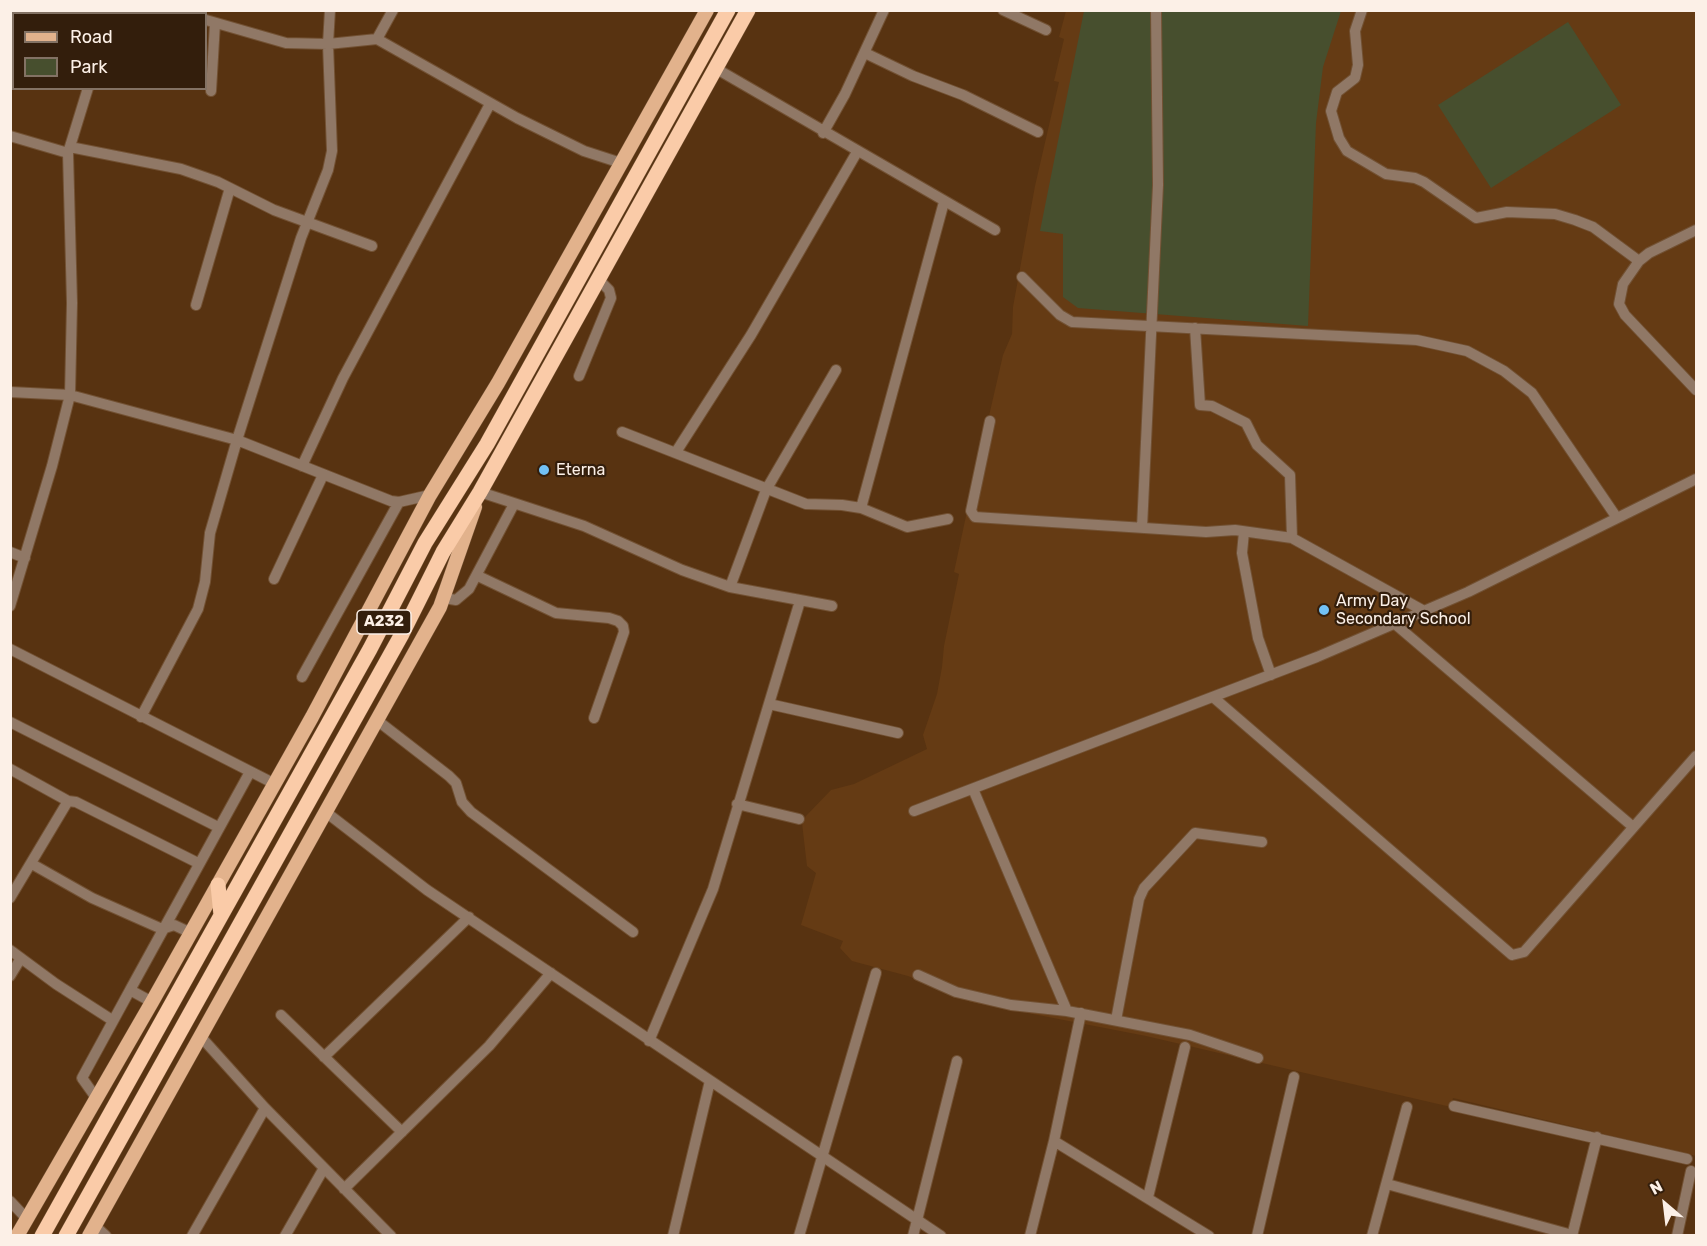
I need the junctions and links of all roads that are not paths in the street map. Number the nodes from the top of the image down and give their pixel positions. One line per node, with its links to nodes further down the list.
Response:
1 (330, 10): 13 (street)
2 (393, 10): 12 (street)
3 (707, 10): 24 (main road)
4 (728, 10): 98 (highway, A232)
5 (748, 10): 15 (highway, A232)
6 (884, 10): 14 (street)
7 (1003, 10): 11 (street)
8 (1156, 10): 35 (street)
9 (1362, 10): 31 (street)
10 (210, 21): 13 (street); 17 (street)
11 (1046, 30)
12 (377, 39): 13 (street); 18 (street)
13 (328, 44): 27 (street)
14 (866, 53): 19 (street); 20 (street)
15 (715, 68): 20 (street); 33 (highway, A232)
16 (87, 90): 22 (street)
17 (211, 91)
18 (490, 104): 24 (street); 46 (street)
19 (1038, 132)
20 (823, 133): 23 (street)
21 (10, 136): 22 (street)
22 (69, 150): 25 (street); 41 (street)
23 (857, 152): 26 (street); 45 (street)
24 (621, 163): 51 (main road)
25 (230, 188): 27 (street); 34 (street)
26 (944, 202): 28 (street); 54 (street)
27 (307, 222): 30 (street); 44 (street)
28 (995, 230)
29 (1696, 230): 31 (street)
30 (372, 246)
31 (1639, 261): 39 (street)
32 (1022, 277): 35 (street)
33 (599, 280): 38 (street); 50 (highway, A232)
34 (196, 305)
35 (1151, 326): 36 (street); 57 (street)
36 (1196, 328): 55 (street); 59 (street)
37 (836, 370): 49 (street)
38 (579, 376)
39 (1696, 390)
40 (10, 392): 41 (street)
41 (70, 394): 44 (street); 61 (street)
42 (990, 421): 57 (street)
43 (622, 432): 45 (street)
44 (237, 440): 46 (street); 76 (street)
45 (675, 452): 49 (street)
46 (302, 466): 47 (street)
47 (323, 475): 52 (street); 63 (street)
48 (1696, 479): 55 (street)
49 (766, 490): 54 (street); 64 (street)
50 (480, 492): 53 (street); 65 (main road); 147 (highway, A232)
51 (430, 495): 52 (street); 84 (main road)
52 (399, 502): 73 (street)
53 (514, 504): 62 (street); 64 (street)
54 (861, 508): 56 (street)
55 (1617, 518): 69 (street)
56 (948, 519)
57 (1142, 528): 58 (street)
58 (1244, 532): 59 (street); 72 (street)
59 (1292, 538): 69 (street)
60 (10, 552): 61 (street)
61 (25, 558): 67 (street)
62 (478, 576): 65 (street); 77 (street)
63 (274, 579)
64 (730, 587): 66 (street)
65 (444, 598): 78 (main road)
66 (800, 601): 68 (street); 75 (street)
67 (10, 606)
68 (832, 606)
69 (1425, 611): 70 (street)
70 (1395, 624): 72 (street); 91 (street)
71 (10, 649): 76 (street)
72 (1271, 675): 74 (street)
73 (302, 676)
74 (1213, 698): 85 (street); 91 (street)
75 (769, 704): 80 (street); 87 (street)
76 (141, 717): 83 (street)
77 (594, 718)
78 (378, 721): 89 (main road); 101 (street)
79 (10, 722): 92 (street)
80 (898, 733)
81 (1696, 756): 91 (street)
82 (10, 769): 86 (street)
83 (250, 772): 84 (street); 92 (street)
84 (275, 784): 96 (main road)
85 (973, 789): 88 (street); 111 (street)
86 (68, 801): 94 (street); 95 (street)
87 (737, 804): 90 (street); 117 (street)
88 (914, 811)
89 (327, 813): 99 (street); 116 (main road)
90 (799, 819)
91 (1632, 826)
92 (218, 827): 94 (street)
93 (1262, 842): 115 (street)
94 (198, 863): 100 (street)
95 (32, 864): 97 (street); 100 (street)
96 (218, 885): 98 (highway); 102 (main road)
97 (10, 898)
98 (221, 915): 146 (highway, A232)
99 (469, 916): 105 (street); 119 (street)
100 (162, 929): 102 (street); 109 (street)
101 (633, 932)
102 (191, 933): 110 (main road)
103 (10, 950): 104 (street)
104 (21, 958): 108 (street); 114 (street)
105 (551, 973): 117 (street); 128 (street)
106 (876, 974): 131 (street)
107 (918, 975): 111 (street)
108 (10, 976)
109 (130, 990): 110 (street); 114 (street)
110 (152, 1002): 124 (main road)
111 (1067, 1011): 112 (street)
112 (1081, 1013): 115 (street); 130 (street)
113 (281, 1015): 119 (street)
114 (112, 1020): 124 (street)
115 (1116, 1020): 120 (street)
116 (202, 1038): 127 (street); 141 (main road)
117 (650, 1041): 123 (street)
118 (1185, 1047): 137 (street)
119 (324, 1057): 128 (street)
120 (1258, 1058)
121 (957, 1061): 140 (street)
122 (1294, 1077): 156 (street)
123 (710, 1081): 131 (street); 151 (street)
124 (97, 1099): 139 (main road)
125 (1455, 1106): 129 (street)
126 (1407, 1107): 135 (street)
127 (265, 1108): 133 (street); 149 (street)
128 (402, 1132): 136 (street)
129 (1597, 1137): 132 (street); 144 (street)
130 (1054, 1141): 137 (street); 155 (street)
131 (825, 1156): 140 (street); 152 (street)
132 (1688, 1159)
133 (324, 1168): 136 (street); 150 (street)
134 (1691, 1171): 158 (street)
135 (1387, 1184): 144 (street); 157 (street)
136 (344, 1189): 142 (street)
137 (1148, 1197): 143 (street)
138 (10, 1201): 139 (street)
139 (27, 1219): 145 (main road)
140 (917, 1219): 153 (street); 154 (street)
141 (92, 1230): 148 (street)
142 (387, 1234)
143 (1205, 1234)
144 (1572, 1235)
145 (17, 1236)
146 (42, 1236)
147 (66, 1236)
148 (106, 1236)
149 (192, 1236)
150 (285, 1236)
151 (674, 1236)
152 (799, 1236)
153 (912, 1236)
154 (941, 1236)
155 (1030, 1236)
156 (1257, 1236)
157 (1372, 1236)
158 (1677, 1236)

